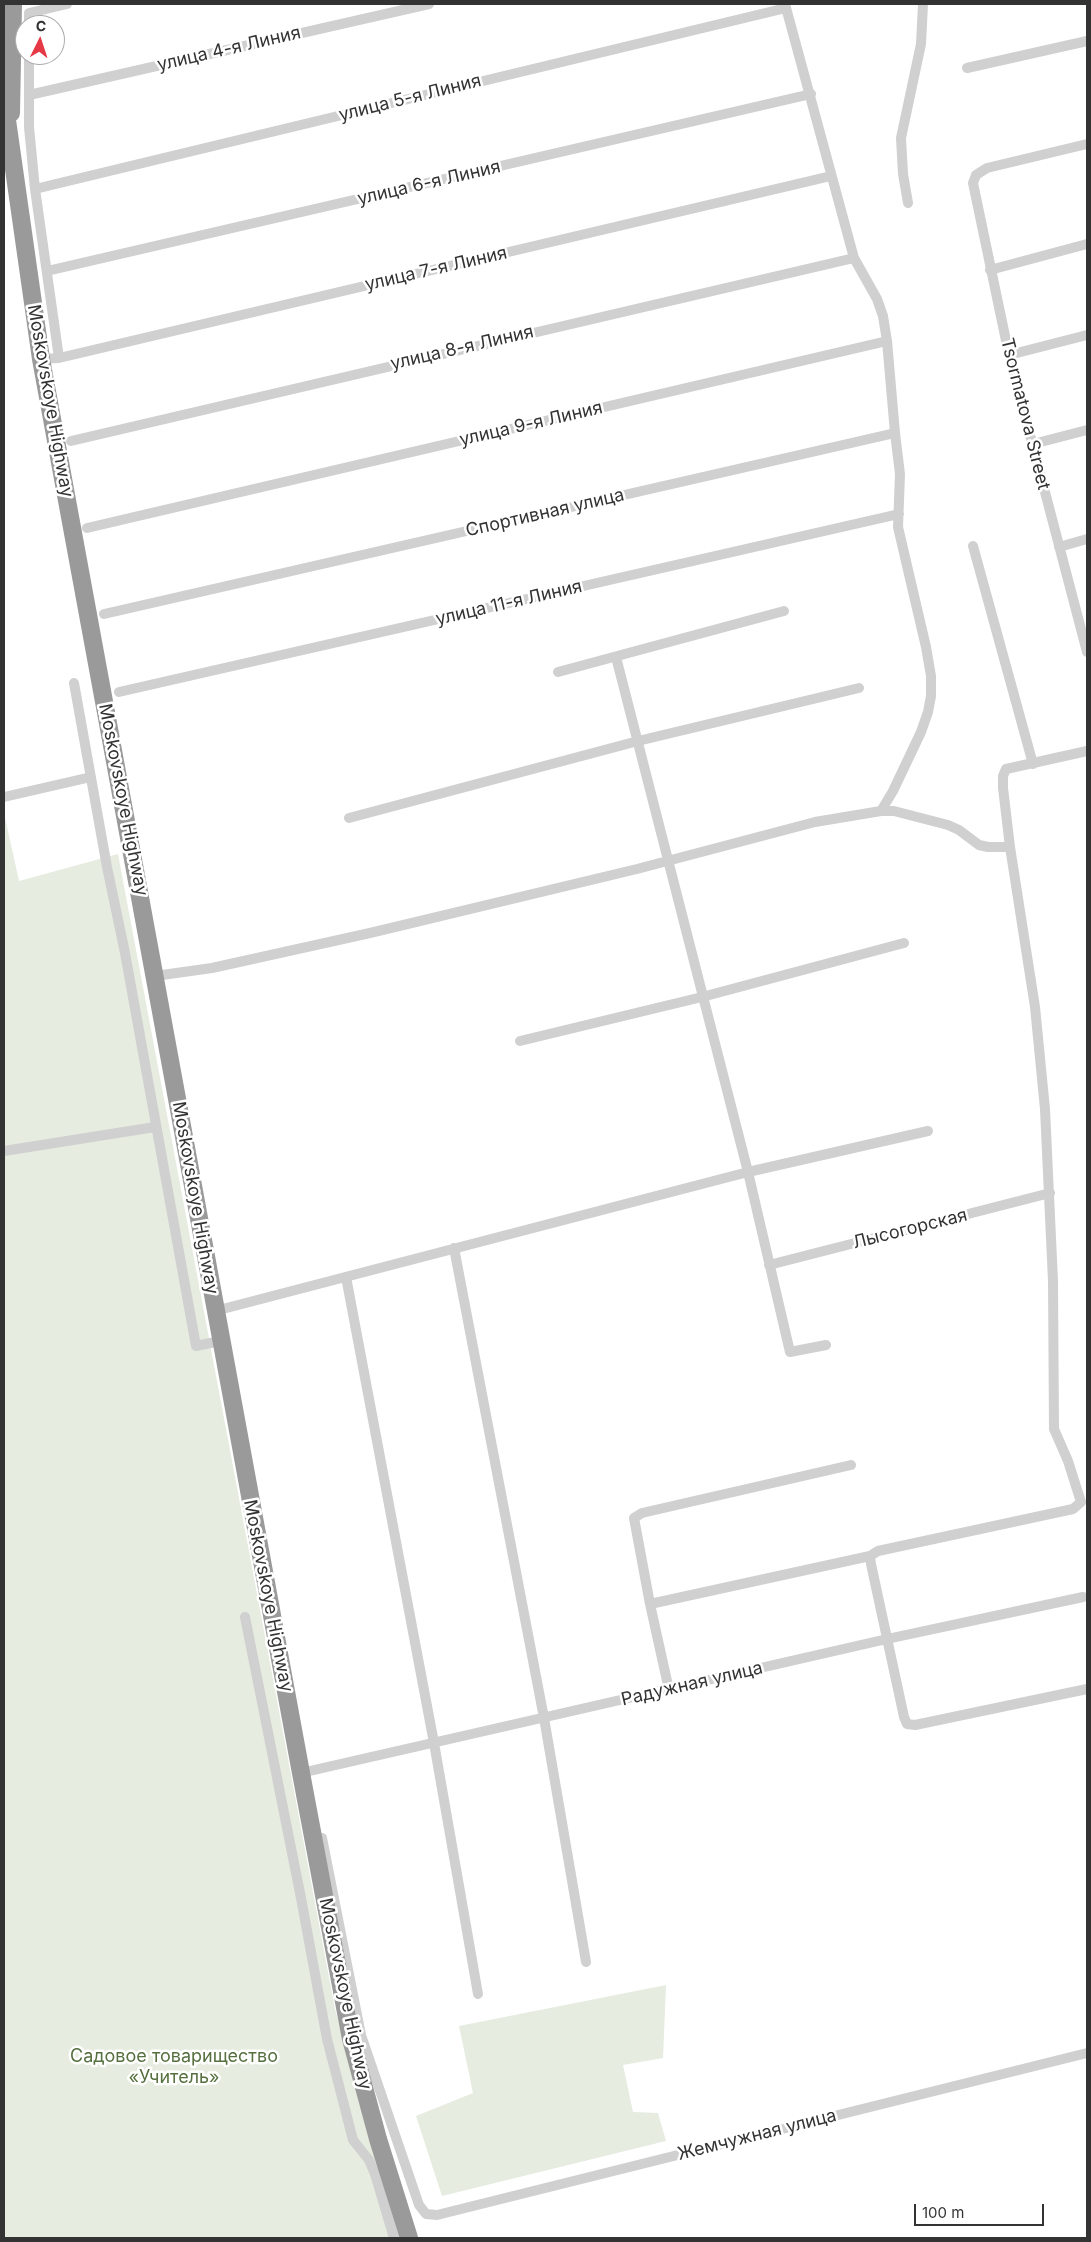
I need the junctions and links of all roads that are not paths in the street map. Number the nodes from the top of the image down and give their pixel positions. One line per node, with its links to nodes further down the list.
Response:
1 (13, 4): 14 (highway)
2 (67, 4): 6 (street)
3 (428, 4): 11 (street, улица 4-я Линия)
4 (923, 4): 17 (street)
5 (786, 6): 10 (street); 16 (street, улица 5-я Линия)
6 (29, 15)
7 (1087, 41): 9 (street)
8 (29, 65): 11 (street)
9 (967, 68)
10 (811, 94): 15 (street); 21 (street, улица 6-я Линия)
11 (29, 95): 16 (street)
12 (4, 98): 14 (highway)
13 (1087, 144): 20 (street, Tsormatova Street)
14 (11, 151): 26 (highway, Moskovskoye Highway)
15 (831, 176): 19 (street); 25 (street, улица 7-я Линия)
16 (34, 189): 21 (street)
17 (908, 203)
18 (1087, 244): 20 (street)
19 (854, 258): 23 (street); 29 (street, улица 8-я Линия)
20 (990, 270): 24 (street, Tsormatova Street)
21 (47, 271): 25 (street)
22 (1087, 335): 24 (street)
23 (887, 341): 28 (street); 32 (street, улица 9-я Линия)
24 (1009, 355): 30 (street, Tsormatova Street)
25 (59, 358): 26 (street, улица 7-я Линия)
26 (41, 359): 55 (highway, Moskovskoye Highway)
27 (1087, 430): 30 (street)
28 (894, 434): 31 (street); 37 (street, Спортивная улица)
29 (71, 441)
30 (1032, 444): 35 (street, Tsormatova Street)
31 (899, 514): 44 (street, улица 11-я Линия); 50 (street)
32 (87, 528)
33 (1087, 539): 35 (street)
34 (973, 546): 47 (street)
35 (1059, 547): 38 (street, Tsormatova Street)
36 (784, 611): 40 (street)
37 (104, 614)
38 (1084, 633): 39 (street, Tsormatova Street)
39 (1087, 652)
40 (616, 657): 41 (street); 45 (street)
41 (558, 672)
42 (74, 683): 48 (street)
43 (859, 688): 45 (street)
44 (120, 692)
45 (638, 741): 51 (street); 53 (street)
46 (1087, 751): 47 (street)
47 (1033, 764): 52 (street)
48 (91, 777): 49 (street); 58 (street)
49 (4, 798)
50 (881, 811): 52 (street); 53 (street)
51 (349, 818)
52 (1010, 847): 62 (street)
53 (666, 860): 55 (street); 56 (street)
54 (904, 943): 56 (street)
55 (155, 976): 66 (highway, Moskovskoye Highway)
56 (702, 997): 57 (street); 61 (street)
57 (520, 1041)
58 (155, 1127): 60 (street); 67 (street)
59 (928, 1131): 61 (street)
60 (4, 1151)
61 (748, 1172): 63 (street); 64 (street)
62 (1050, 1193): 64 (street, Лысогорская); 70 (street)
63 (454, 1248): 65 (street); 77 (street)
64 (769, 1265): 68 (street)
65 (346, 1277): 66 (street); 78 (street)
66 (215, 1310): 67 (highway, Moskovskoye Highway)
67 (220, 1341): 79 (highway, Moskovskoye Highway)
68 (826, 1345)
69 (851, 1465): 72 (street)
70 (870, 1556): 72 (street); 74 (street)
71 (1083, 1597): 74 (street, Радужная улица)
72 (650, 1604): 75 (street)
73 (245, 1617): 83 (street)
74 (887, 1639): 75 (street, Радужная улица); 76 (street)
75 (669, 1690): 77 (street, Радужная улица)
76 (1087, 1690)
77 (544, 1718): 78 (street, Радужная улица); 80 (street)
78 (434, 1743): 79 (street, Радужная улица); 81 (street)
79 (305, 1772): 82 (street, Жемчужная улица); 84 (highway, Moskovskoye Highway)
80 (586, 1962)
81 (478, 1994)
82 (1087, 2052)
83 (394, 2238)
84 (410, 2238)

